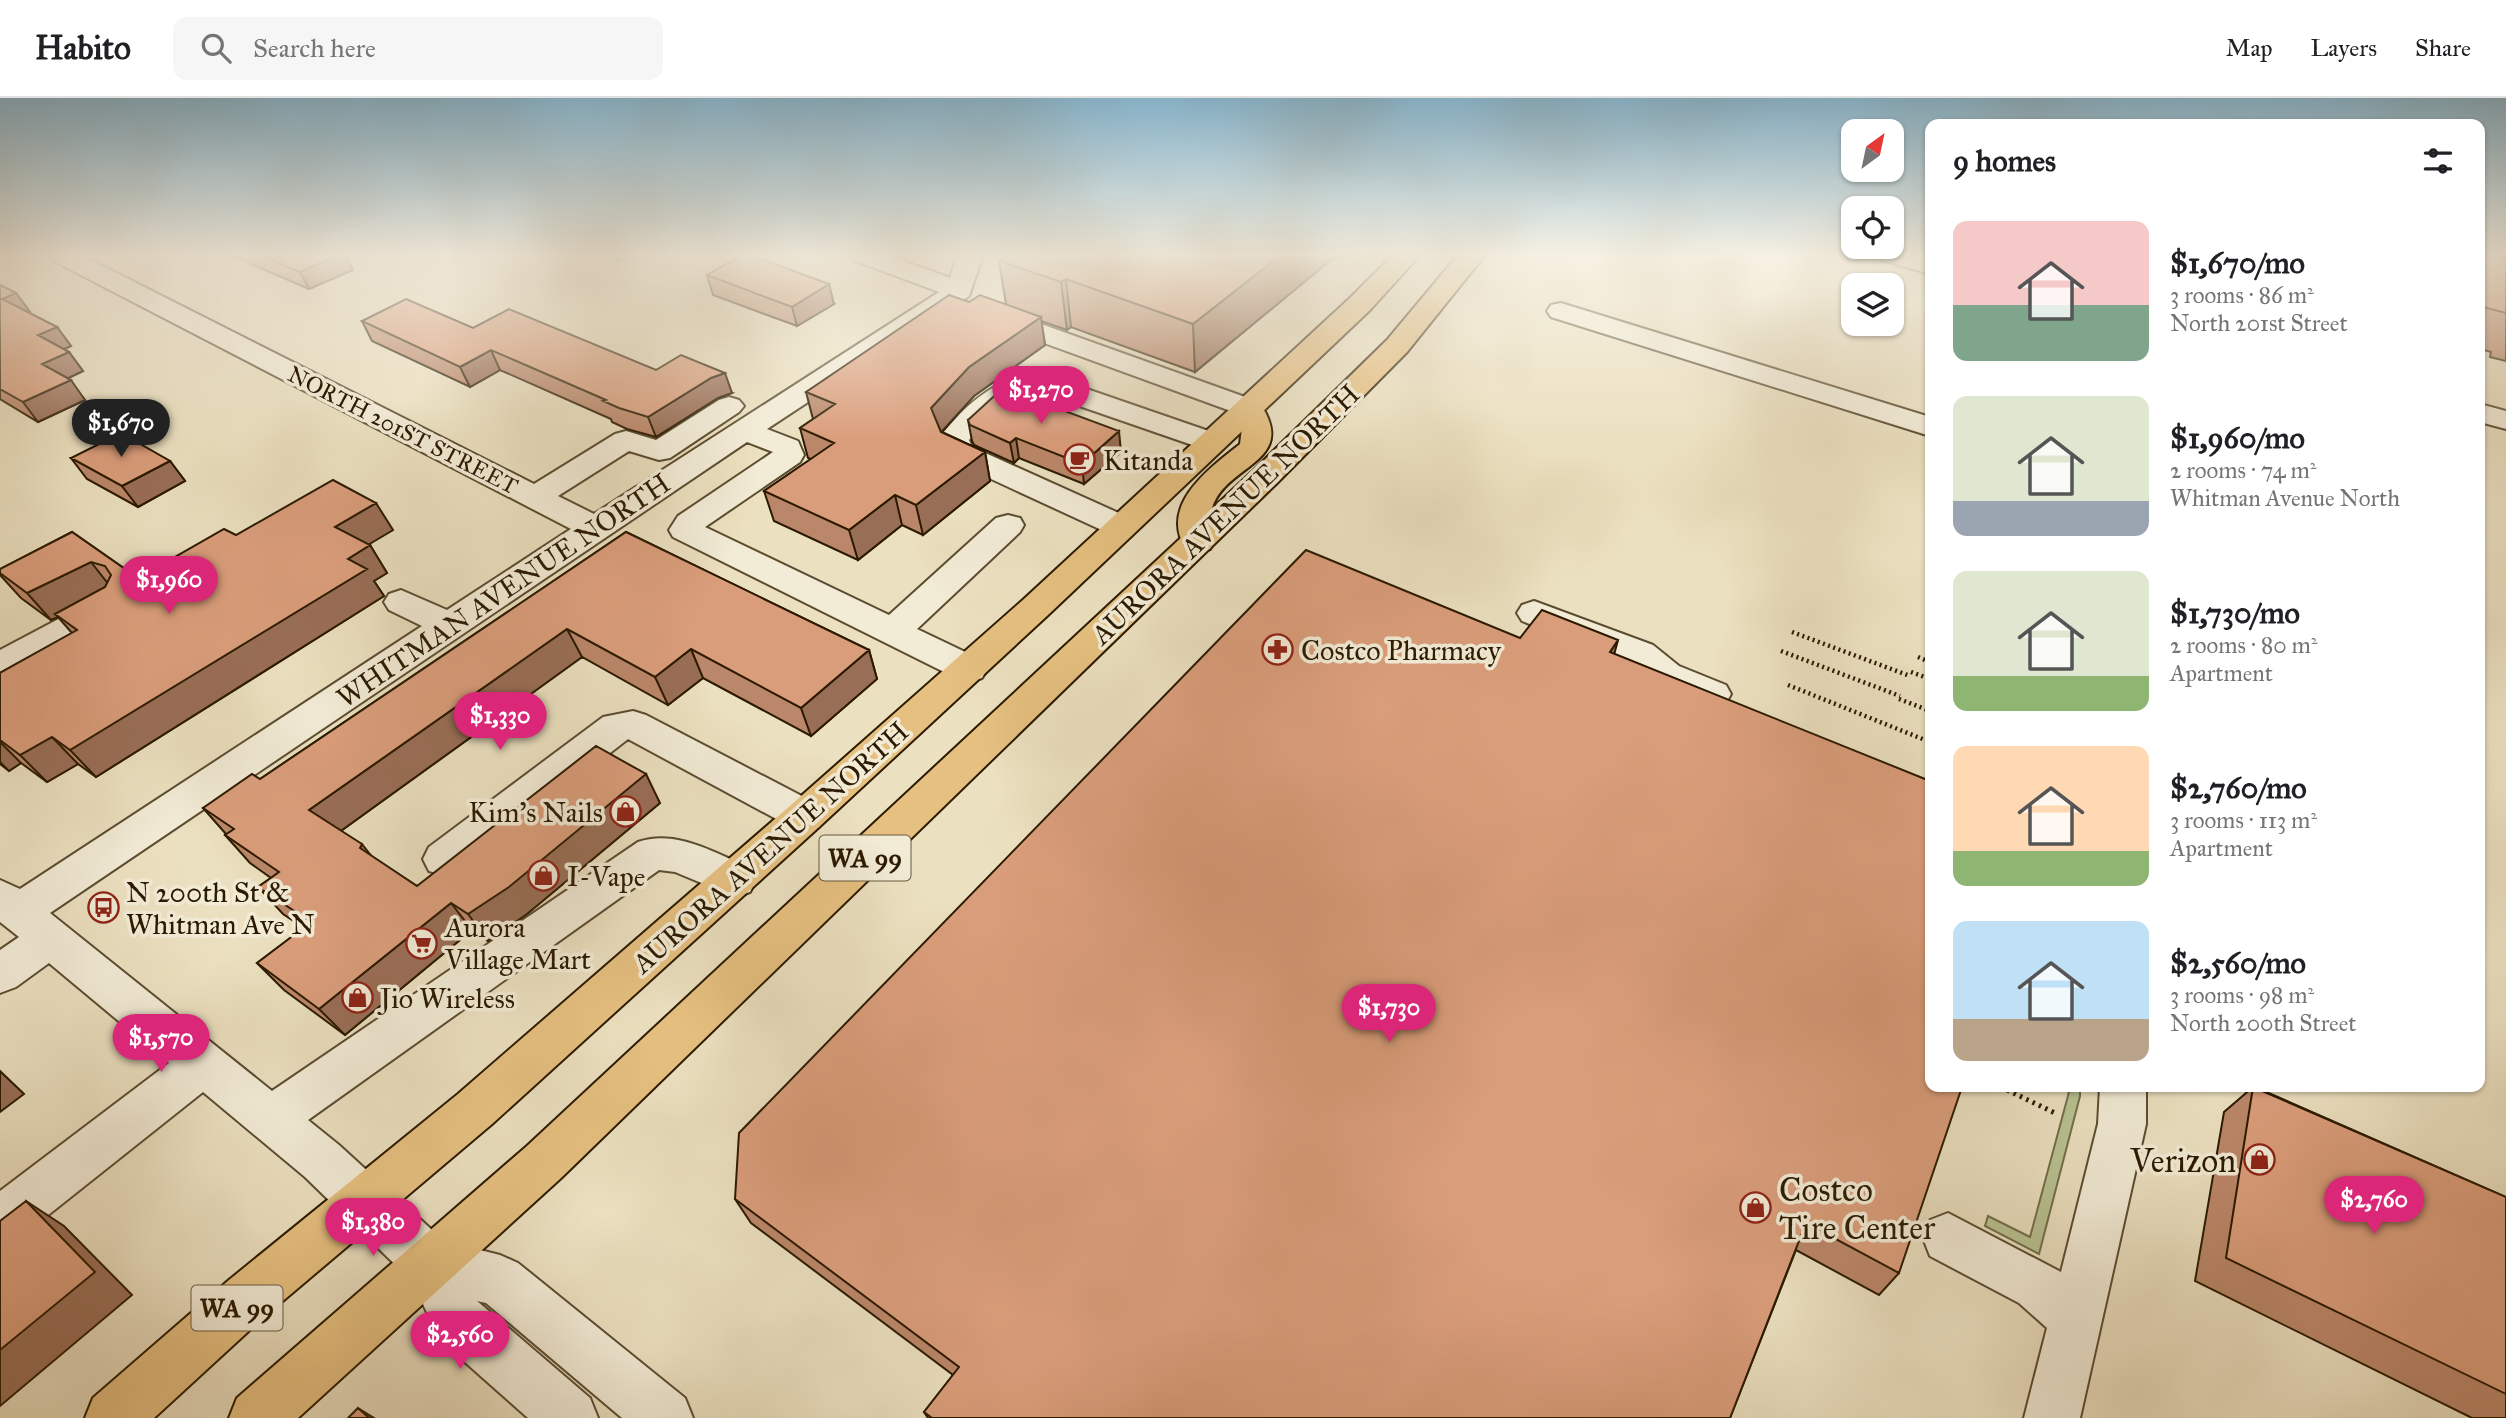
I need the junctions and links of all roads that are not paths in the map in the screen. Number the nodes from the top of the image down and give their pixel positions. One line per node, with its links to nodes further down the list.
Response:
1 (181, 317): 13 (street, NORTH 201ST STREET)
2 (942, 317): 9 (street, WHITMAN AVENUE NORTH)
3 (1013, 317): 7 (street)
4 (1347, 317): 7 (main road, AURORA AVENUE NORTH / WA 99)
5 (1421, 317): 17 (main road, AURORA AVENUE NORTH / WA 99)
6 (1579, 317): 11 (street)
7 (1249, 408): 12 (main road, AURORA AVENUE NORTH / WA 99); 17 (main road)
8 (2485, 414): 10 (street)
9 (737, 418): 13 (street); 16 (street, WHITMAN AVENUE NORTH); 22 (street)
10 (2506, 420)
11 (1925, 425)
12 (1212, 442): 15 (main road, AURORA AVENUE NORTH / WA 99); 15 (street)
13 (535, 498): 16 (street, NORTH 201ST STREET)
14 (1008, 525): 22 (street)
15 (1120, 526): 24 (main road, AURORA AVENUE NORTH / WA 99)
16 (595, 528): 21 (street, WHITMAN AVENUE NORTH)
17 (1198, 542): 37 (main road, AURORA AVENUE NORTH / WA 99)
18 (401, 602): 21 (street)
19 (114, 604): 23 (street)
20 (1534, 613): 25 (street)
21 (449, 625): 29 (street, WHITMAN AVENUE NORTH)
22 (892, 632): 24 (street)
23 (0, 666)
24 (968, 669): 26 (main road, AURORA AVENUE NORTH / WA 99)
25 (1749, 709)
26 (805, 816): 27 (street); 28 (main road, AURORA AVENUE NORTH / WA 99)
27 (444, 859)
28 (734, 880): 33 (street); 34 (main road, AURORA AVENUE NORTH / WA 99)
29 (23, 916): 30 (street, WHITMAN AVENUE NORTH); 31 (street)
30 (0, 974)
31 (202, 1065): 33 (street); 35 (street)
32 (2123, 1092): 38 (street)
33 (270, 1120): 34 (street)
34 (365, 1202): 37 (street); 39 (main road, AURORA AVENUE NORTH / WA 99)
35 (0, 1222)
36 (1948, 1238): 38 (street)
37 (430, 1263): 40 (main road, AURORA AVENUE NORTH / WA 99); 41 (street); 42 (street)
38 (2076, 1319): 43 (street)
39 (113, 1418)
40 (257, 1418)
41 (570, 1418)
42 (665, 1418)
43 (2052, 1418)

